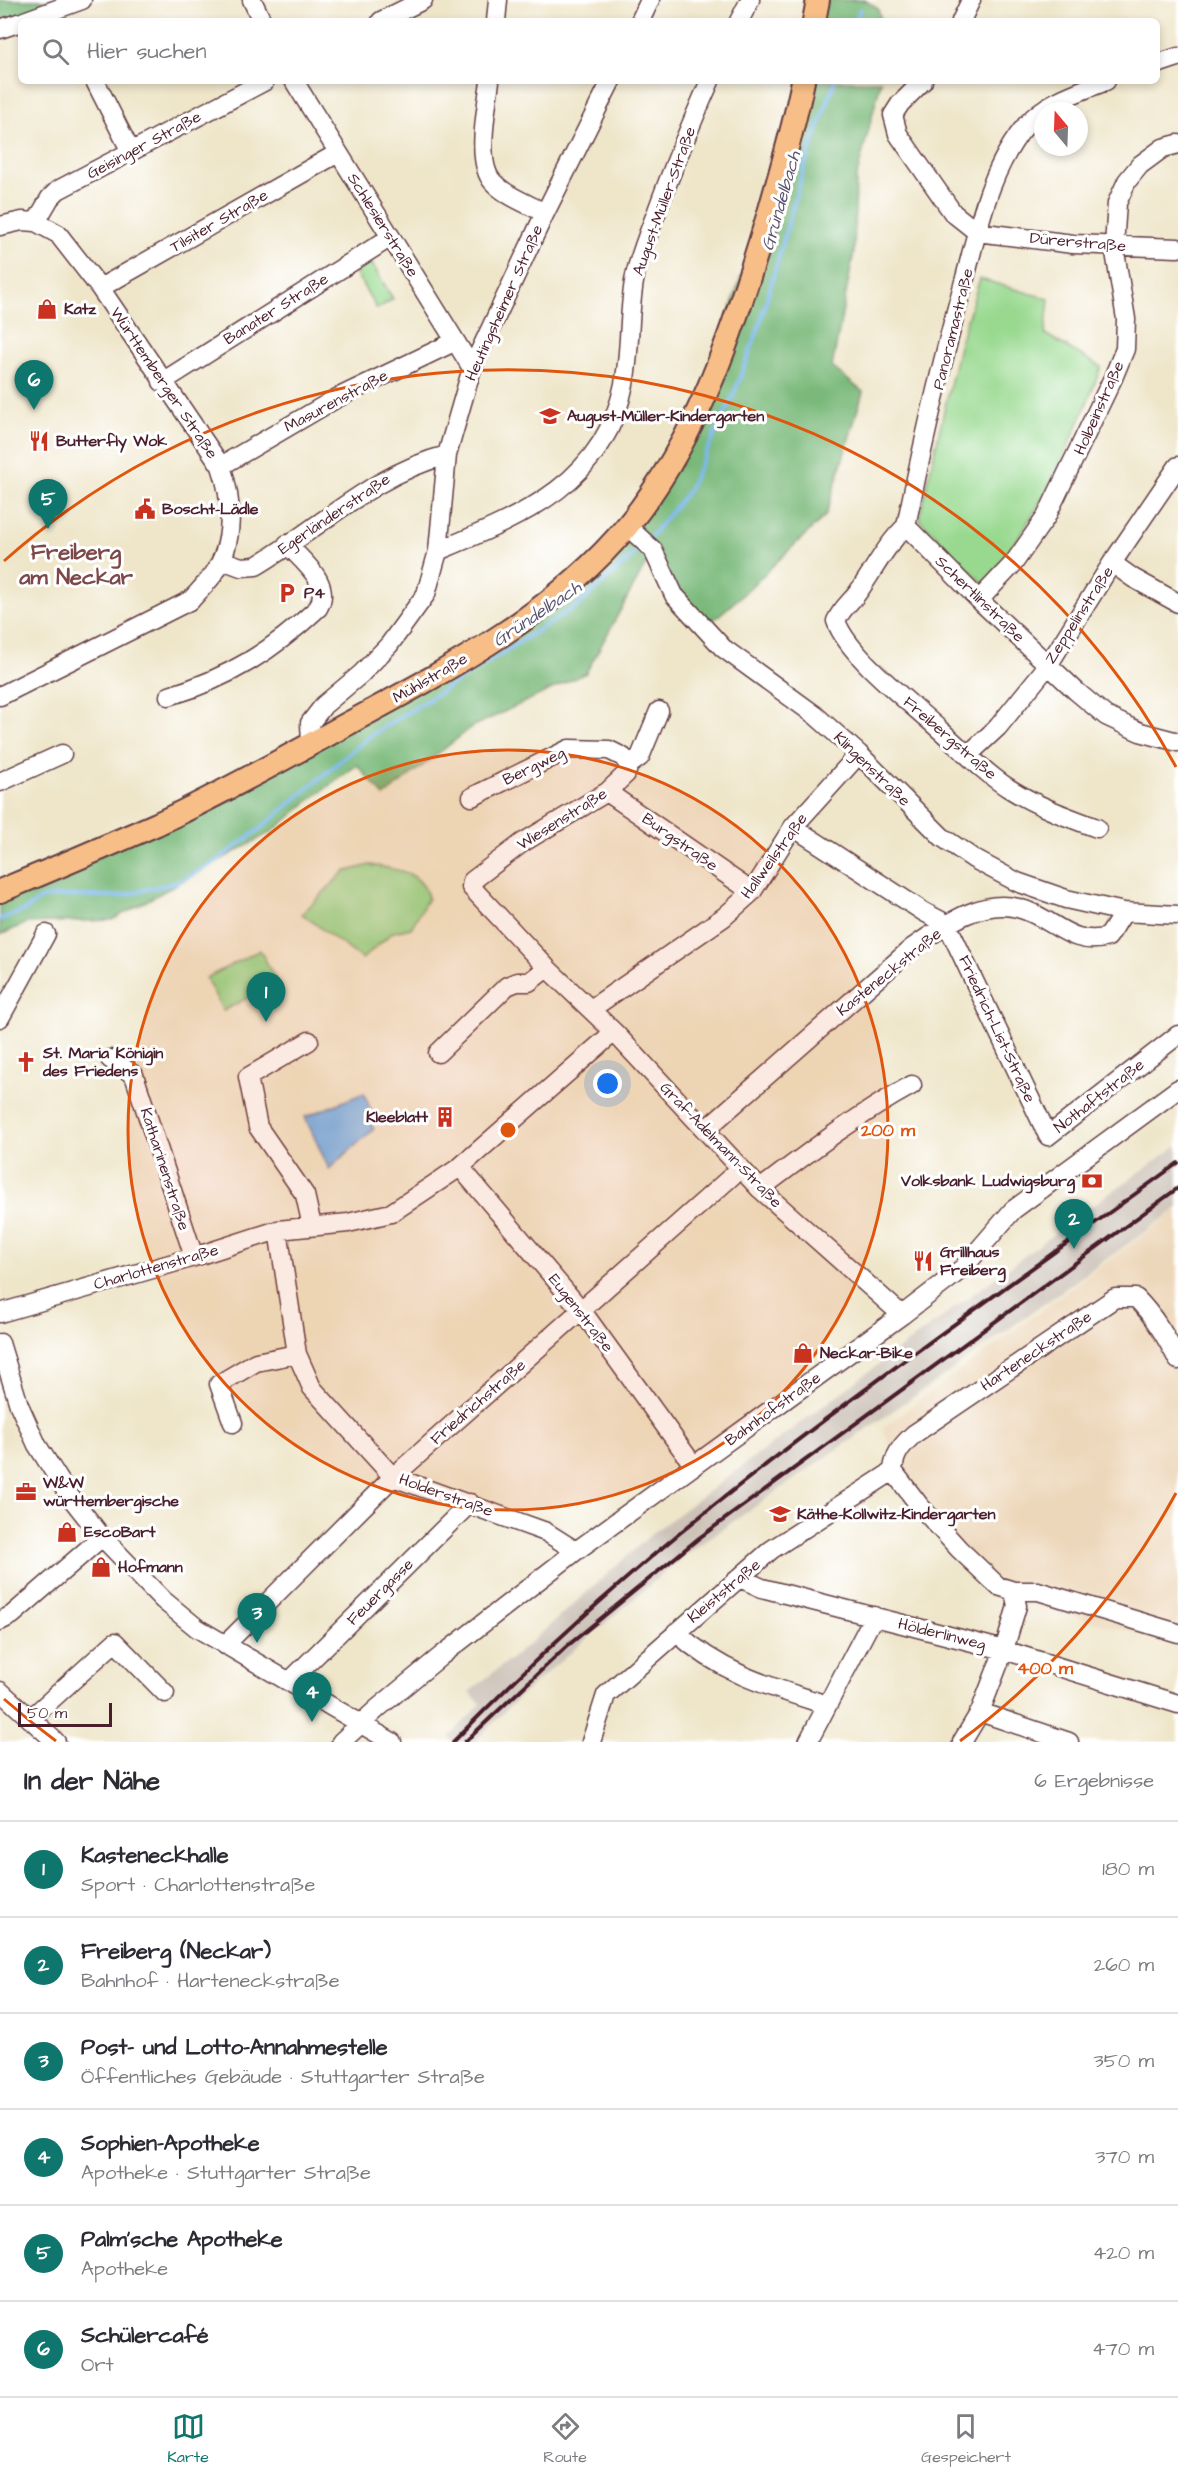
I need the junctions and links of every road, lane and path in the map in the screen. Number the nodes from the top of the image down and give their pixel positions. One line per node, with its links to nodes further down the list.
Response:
1 (82, 0): 9 (street)
2 (252, 0): 10 (street)
3 (423, 0): 11 (street)
4 (498, 0): 12 (street)
5 (650, 0): 13 (street)
6 (750, 0): 14 (street)
7 (818, 0): 15 (main road)
8 (970, 0): 16 (street)
9 (34, 18)
10 (261, 18)
11 (387, 18)
12 (496, 18)
13 (641, 18)
14 (741, 18)
15 (815, 18)
16 (962, 18)
17 (18, 24): 18 (street)
18 (0, 29)
19 (1178, 57): 20 (street)
20 (1160, 63)
21 (97, 84): 31 (street)
22 (259, 84): 31 (street, Geisinger Straße)
23 (296, 84): 32 (street, Schlesierstraße)
24 (490, 84): 33 (street)
25 (610, 84): 33 (street, Heutingsheimer Straße)
26 (709, 84): 50 (street, August-Müller-Straße)
27 (802, 84): 48 (main road, Mühlstraße)
28 (921, 84): 36 (street)
29 (1098, 84): 36 (street, Panoramastraße)
30 (1178, 144): 38 (street, Holbeinstraße)
31 (131, 152): 34 (street, Geisinger Straße)
32 (338, 153): 37 (street, Schlesierstraße); 40 (street, Tilsiter Straße)
33 (545, 213): 42 (street, Heutingsheimer Straße)
34 (36, 222): 35 (street); 40 (street, Württemberger Straße)
35 (0, 226)
36 (977, 232): 38 (street, Dürerstraße); 47 (street, Panoramastraße)
37 (391, 237): 41 (street, Schlesierstraße); 43 (street, Banater Straße)
38 (1114, 246): 39 (street, Dürerstraße); 53 (street, Holbeinstraße)
39 (1178, 248)
40 (100, 288): 43 (street, Württemberger Straße)
41 (454, 342): 42 (street, Schlesierstraße); 45 (street, Masurenstraße)
42 (472, 368): 44 (street, Heutingsheimer Straße)
43 (162, 382): 45 (street, Württemberger Straße)
44 (447, 455): 49 (street, Egerländerstraße); 50 (street, Heutingsheimer Straße)
45 (221, 466): 51 (street, Württemberger Straße)
46 (1178, 466): 52 (street, Zeppelinstraße)
47 (906, 526): 53 (street, Schertlinstraße); 55 (street, Panoramastraße)
48 (631, 530): 61 (main road, Mühlstraße); 63 (street, Klingenstraße)
49 (287, 544): 51 (street, Egerländerstraße); 58 (street)
50 (438, 551): 61 (street, Heutingsheimer Straße)
51 (222, 560): 57 (street, Württemberger Straße)
52 (1112, 563): 54 (street); 56 (street, Zeppelinstraße)
53 (979, 600): 56 (street, Schertlinstraße)
54 (1178, 603)
55 (840, 611): 64 (street, Freibergstraße)
56 (1049, 664): 60 (street, Schertlinstraße); 64 (street, Zeppelinstraße)
57 (0, 696)
58 (168, 696)
59 (659, 711): 65 (street, Wiesenstraße)
60 (1178, 742)
61 (311, 744): 72 (main road, Mühlstraße)
62 (62, 754): 66 (street)
63 (859, 754): 69 (street, Hallweilstraße); 74 (street, Klingenstraße)
64 (968, 755): 70 (street, Freibergstraße)
65 (629, 765): 67 (street, Wiesenstraße); 68 (street, Bergweg)
66 (0, 782)
67 (607, 792): 71 (street, Wiesenstraße); 73 (street, Burgstraße)
68 (472, 796)
69 (793, 827): 73 (street, Hallweilstraße); 76 (street)
70 (1097, 828)
71 (471, 887): 78 (street, Graf-Adelmann-Straße)
72 (0, 891)
73 (753, 892): 79 (street, Hallweilstraße)
74 (1124, 912): 75 (street, Klingenstraße); 76 (street, Kasteneckstraße)
75 (1178, 915)
76 (947, 924): 88 (street, Kasteneckstraße); 89 (street, Friedrich-List-Straße)
77 (46, 934): 80 (street)
78 (547, 968): 79 (street, Graf-Adelmann-Straße); 84 (street)
79 (591, 1009): 81 (street, Graf-Adelmann-Straße)
80 (0, 1018)
81 (614, 1032): 88 (street, Graf-Adelmann-Straße); 90 (street, Charlottenstraße)
82 (1178, 1035): 89 (street, Nothaftstraße)
83 (309, 1041): 93 (street)
84 (438, 1053)
85 (110, 1059): 95 (street, Katharinenstraße)
86 (912, 1085): 92 (street)
87 (1178, 1089): 98 (street, Bahnhofstraße)
88 (705, 1130): 91 (street, Graf-Adelmann-Straße)
89 (1048, 1136)
90 (460, 1167): 93 (street, Charlottenstraße); 96 (street, Eugenstraße)
91 (740, 1169): 92 (street, Graf-Adelmann-Straße); 96 (street, Friedrichstraße)
92 (760, 1189): 98 (street, Graf-Adelmann-Straße)
93 (312, 1226): 94 (street, Charlottenstraße)
94 (278, 1230): 95 (street, Charlottenstraße); 100 (street, Holderstraße)
95 (194, 1257): 97 (street, Charlottenstraße)
96 (582, 1311): 103 (street, Eugenstraße); 105 (street, Friedrichstraße)
97 (0, 1313)
98 (902, 1315): 103 (street, Bahnhofstraße)
99 (0, 1343): 107 (street)
100 (297, 1354): 102 (street); 105 (street, Holderstraße)
101 (1178, 1359): 104 (street, Harteneckstraße)
102 (233, 1423)
103 (694, 1466): 108 (street, Bahnhofstraße)
104 (892, 1471): 109 (street, Kleiststraße); 110 (street)
105 (393, 1477): 106 (street, Holderstraße); 115 (street, Friedrichstraße)
106 (471, 1503): 108 (street, Holderstraße); 117 (street, Feuergasse)
107 (102, 1538): 112 (street); 115 (street)
108 (576, 1551): 124 (street, Bahnhofstraße)
109 (740, 1578): 111 (street, Hölderlinweg); 113 (street, Kleiststraße)
110 (1014, 1591): 114 (street); 116 (street)
111 (874, 1616): 116 (street, Hölderlinweg); 121 (street)
112 (0, 1621)
113 (676, 1632): 121 (street); 128 (street, Kleiststraße)
114 (1178, 1633)
115 (225, 1645): 117 (street)
116 (1004, 1650): 120 (street, Hölderlinweg); 122 (street)
117 (290, 1681): 124 (street)
118 (165, 1694): 123 (street)
119 (1, 1696): 123 (street)
120 (1178, 1704)
121 (827, 1705): 129 (street)
122 (980, 1712): 130 (street); 131 (street)
123 (30, 1719): 125 (street)
124 (362, 1724): 126 (street, Bahnhofstraße); 127 (street)
125 (56, 1742)
126 (341, 1742)
127 (392, 1742)
128 (591, 1742)
129 (808, 1742)
130 (962, 1742)
131 (1069, 1742)

